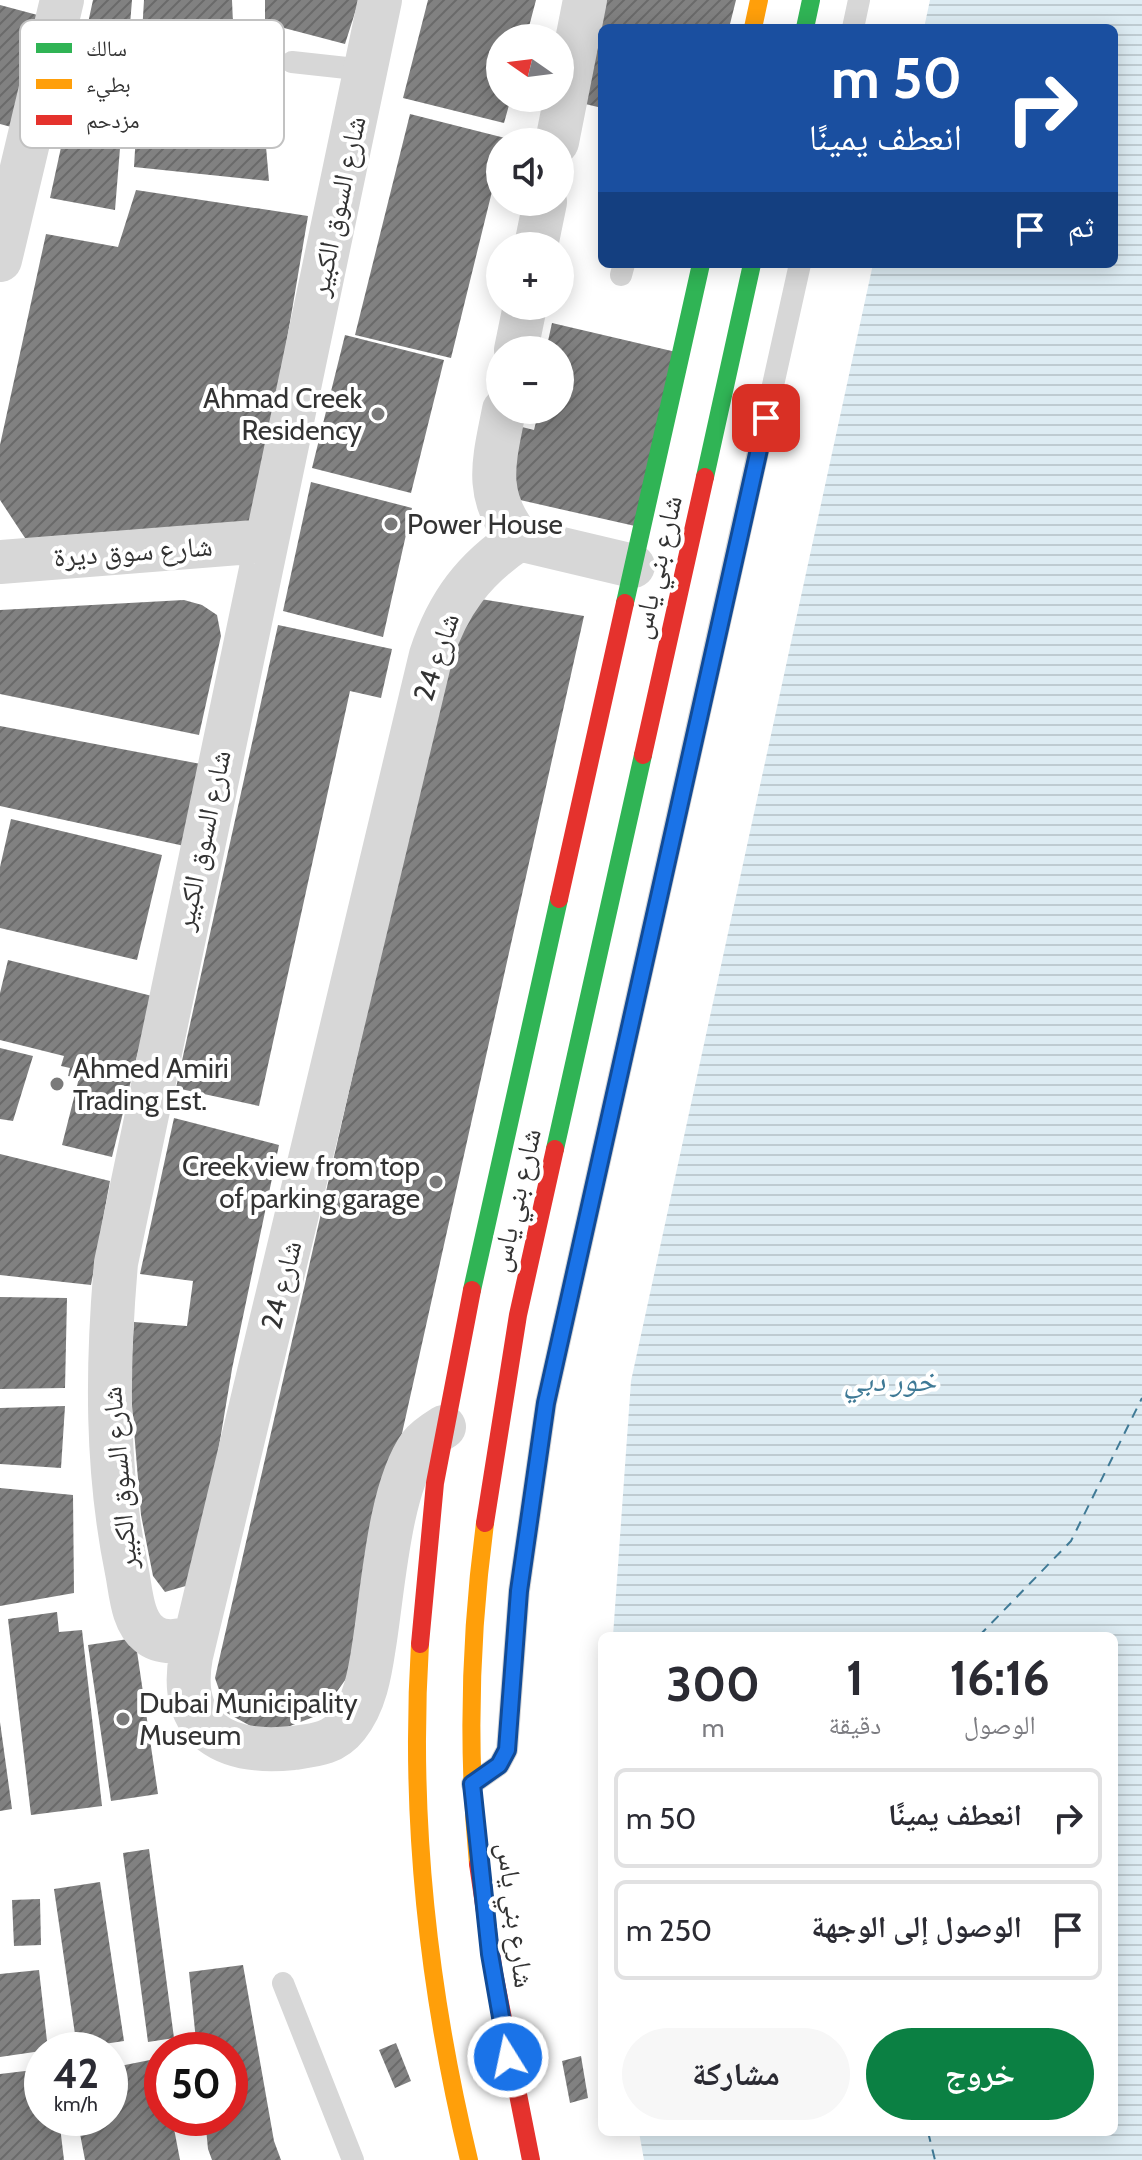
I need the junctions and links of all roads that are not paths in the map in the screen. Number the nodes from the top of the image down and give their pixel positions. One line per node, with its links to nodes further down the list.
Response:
1 (62, 0): 7 (street)
2 (380, 0): 12 (street, شارع السوق الكبير)
3 (585, 0): 13 (street)
4 (759, 0): 8 (main road)
5 (811, 0): 9 (main road)
6 (859, 0): 10 (lane)
7 (57, 20)
8 (754, 24)
9 (806, 24)
10 (854, 24)
11 (292, 62): 12 (lane)
12 (365, 70): 21 (street, شارع السوق الكبير)
13 (560, 128)
14 (27, 148): 15 (street)
15 (0, 260)
16 (700, 268): 23 (main road, شارع بني ياس)
17 (751, 268): 26 (main road, شارع بني ياس)
18 (799, 268): 30 (lane)
19 (502, 424): 20 (street)
20 (519, 539): 23 (street); 27 (street, شارع 24)
21 (265, 541): 22 (street, شارع سوق ديرة); 27 (street, شارع السوق الكبير)
22 (9, 557)
23 (633, 566): 24 (main road, شارع بني ياس)
24 (444, 1427): 25 (main road, شارع بني ياس); 27 (street, شارع 24)
25 (423, 1587): 28 (main road); 33 (main road, شارع بني ياس)
26 (476, 1613): 29 (main road); 30 (main road, شارع بني ياس)
27 (195, 1637)
28 (437, 1640)
29 (459, 1646)
30 (472, 1784): 37 (main road, شارع بني ياس)
31 (439, 1840): 33 (main road)
32 (458, 1854): 34 (main road)
33 (420, 1857): 39 (main road, شارع بني ياس)
34 (462, 1890)
35 (283, 1983): 38 (lane)
36 (484, 2027): 37 (main road)
37 (508, 2057): 40 (main road, شارع بني ياس)
38 (353, 2160)
39 (469, 2160)
40 (531, 2160)

